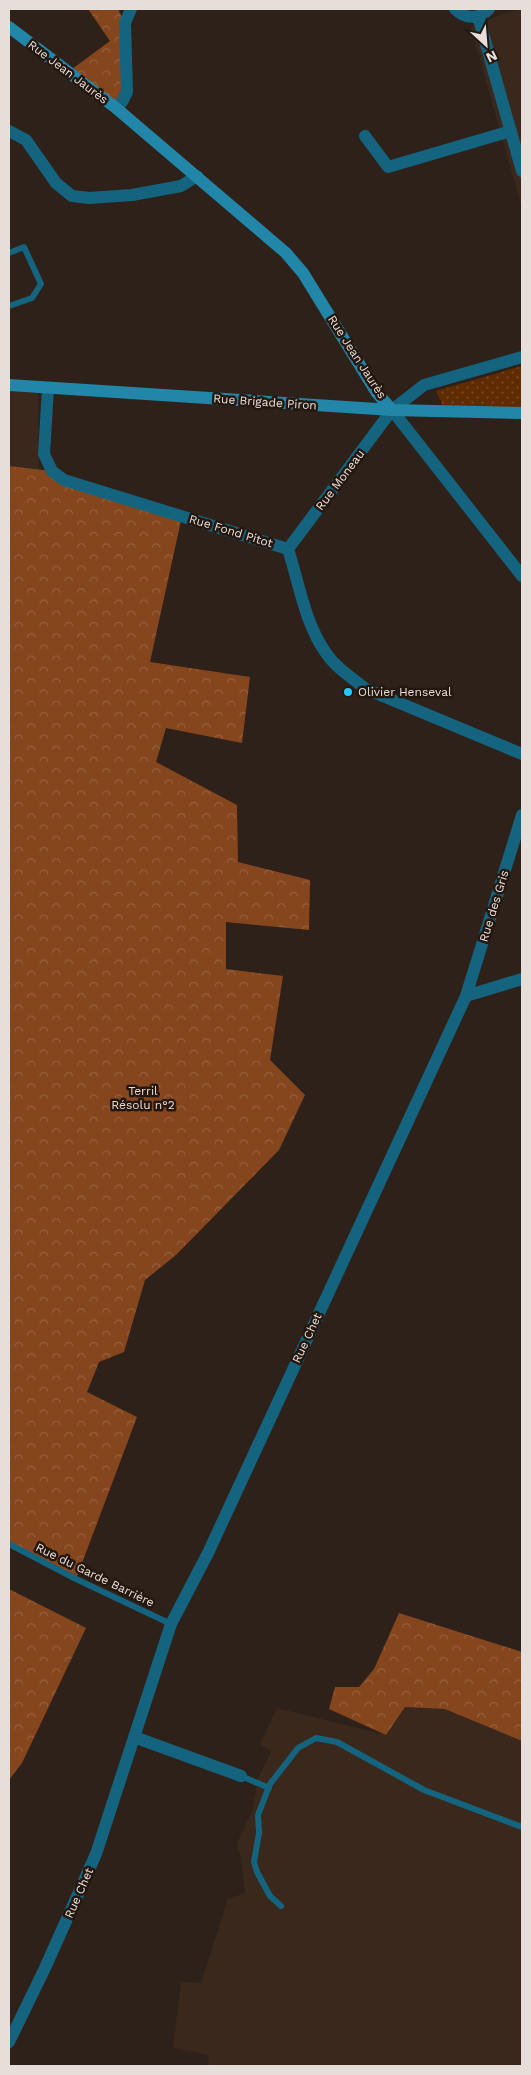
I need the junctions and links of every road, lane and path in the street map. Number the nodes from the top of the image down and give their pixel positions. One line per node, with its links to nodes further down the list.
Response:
1 (132, 9): 6 (street)
2 (456, 9): 4 (street)
3 (489, 9): 4 (street)
4 (478, 16): 8 (street)
5 (9, 26): 6 (street, Rue Jean Jaurès)
6 (116, 108): 11 (street, Rue Jean Jaurès)
7 (9, 131): 11 (street)
8 (511, 131): 9 (street); 10 (street)
9 (365, 136)
10 (522, 171)
11 (197, 176): 17 (street, Rue Jean Jaurès)
12 (9, 253): 13 (lane)
13 (9, 306)
14 (522, 356): 17 (street, Rue Moneau)
15 (9, 385): 16 (street, Rue Brigade Piron)
16 (48, 388): 17 (street, Rue Brigade Piron); 19 (street, Rue Fond Pitot)
17 (392, 410): 18 (street, Rue Brigade Piron); 19 (street, Rue Moneau); 20 (street, Rue Jean Jaurès)
18 (522, 413)
19 (288, 549): 21 (street, Rue Fond Pitot)
20 (520, 569)
21 (522, 754)
22 (522, 816): 24 (street, Rue des Gris)
23 (522, 980): 24 (street)
24 (466, 996): 26 (street, Rue Chet)
25 (9, 1544): 26 (lane, Rue du Garde Barrière)
26 (171, 1624): 27 (street, Rue Chet)
27 (134, 1737): 28 (street); 32 (street, Rue Chet)
28 (241, 1776): 29 (lane)
29 (269, 1788): 30 (lane); 31 (lane)
30 (522, 1826)
31 (281, 1906)
32 (9, 2042)

